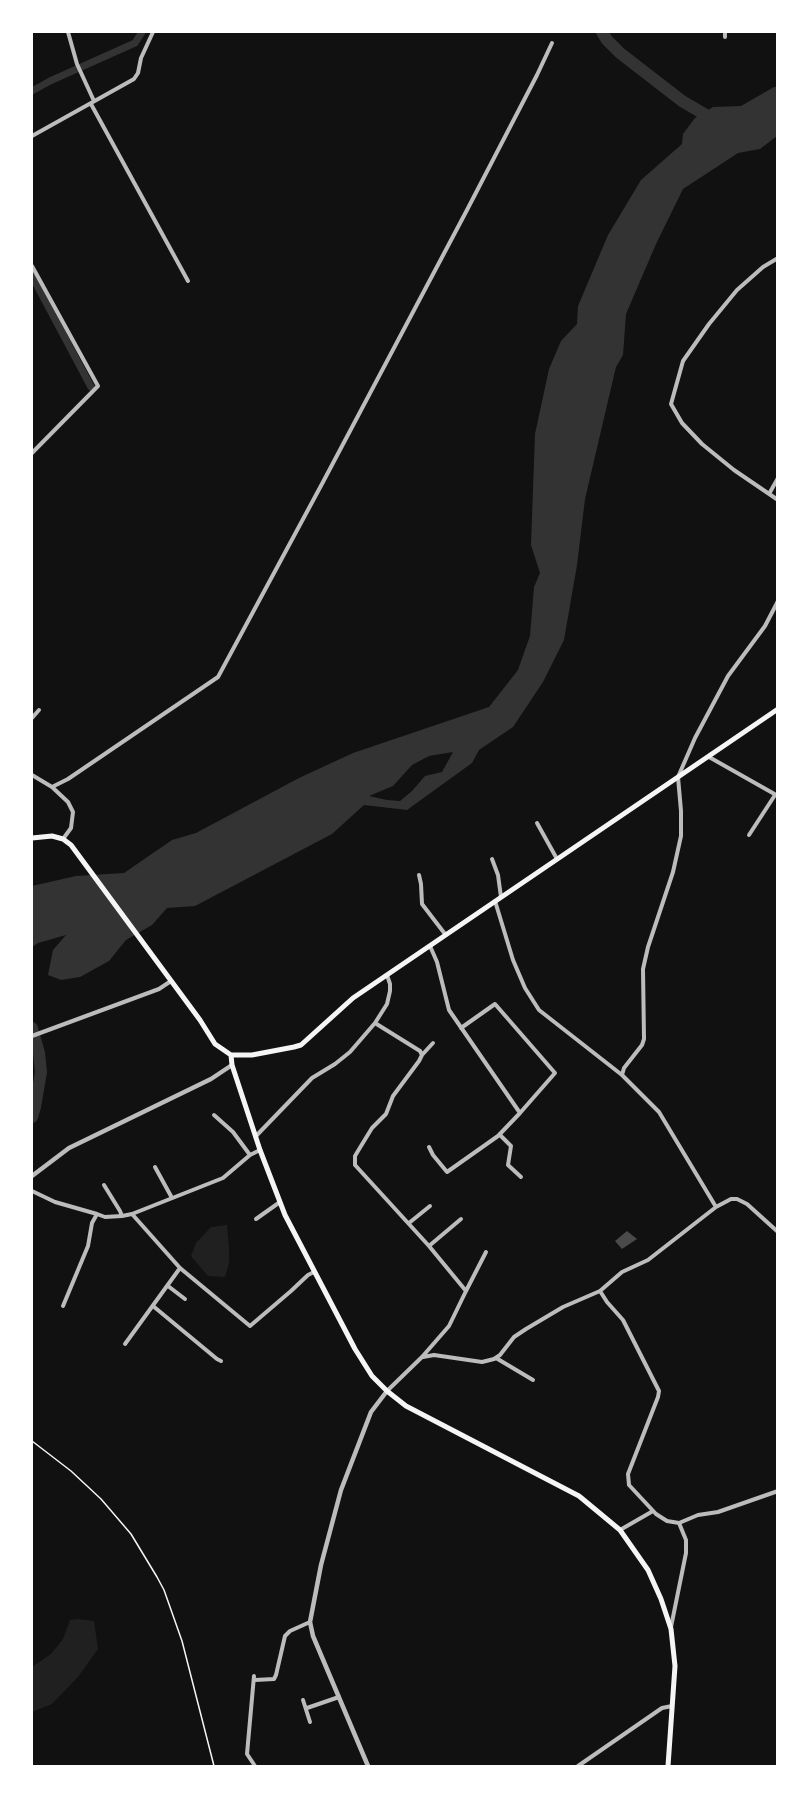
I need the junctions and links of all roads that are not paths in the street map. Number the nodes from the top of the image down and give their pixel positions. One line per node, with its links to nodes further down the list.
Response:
1 (68, 32): 4 (street)
2 (153, 32): 4 (street)
3 (552, 43): 20 (street)
4 (93, 102): 5 (street); 8 (street)
5 (32, 136)
6 (777, 258): 11 (street)
7 (32, 266): 9 (street)
8 (188, 281)
9 (32, 453)
10 (777, 478): 11 (street)
11 (769, 494): 12 (street)
12 (777, 500)
13 (777, 602): 19 (street)
14 (777, 709): 17 (main road)
15 (39, 710): 16 (street)
16 (32, 718)
17 (708, 756): 19 (main road); 21 (street)
18 (32, 775): 20 (street)
19 (678, 777): 27 (main road); 42 (street)
20 (52, 787): 25 (street)
21 (776, 795): 23 (street)
22 (537, 823): 27 (street)
23 (749, 835)
24 (32, 838): 25 (main road)
25 (63, 839): 34 (main road)
26 (492, 859): 29 (street)
27 (557, 859): 29 (main road)
28 (419, 876): 31 (street)
29 (501, 897): 30 (main road)
30 (495, 901): 31 (main road); 42 (street)
31 (445, 934): 32 (main road)
32 (429, 945): 33 (main road); 36 (street)
33 (386, 975): 35 (street); 39 (main road)
34 (171, 981): 37 (street); 39 (main road)
35 (375, 1023): 40 (street); 46 (street)
36 (461, 1028): 43 (street); 43 (street)
37 (32, 1036)
38 (433, 1043): 40 (street)
39 (231, 1055): 41 (main road)
40 (422, 1055): 64 (street)
41 (232, 1065): 46 (main road); 51 (street)
42 (622, 1075): 58 (street)
43 (520, 1113): 45 (street)
44 (214, 1115): 49 (street)
45 (500, 1135): 47 (street); 52 (street)
46 (256, 1136): 48 (main road)
47 (429, 1147)
48 (260, 1150): 49 (street); 56 (main road)
49 (250, 1155): 55 (street)
50 (155, 1167): 55 (street)
51 (32, 1176)
52 (521, 1177)
53 (104, 1185): 61 (street)
54 (32, 1191): 59 (street)
55 (172, 1198): 60 (street)
56 (280, 1202): 62 (street); 69 (main road)
57 (430, 1206): 64 (street)
58 (716, 1207): 65 (street); 72 (street)
59 (97, 1214): 61 (street); 74 (street)
60 (132, 1214): 61 (street); 68 (street)
61 (122, 1216)
62 (256, 1219)
63 (461, 1219): 66 (street)
64 (409, 1223): 66 (street)
65 (777, 1232)
66 (429, 1246): 71 (street)
67 (486, 1252): 71 (street)
68 (180, 1269): 69 (street); 70 (street)
69 (314, 1272): 81 (main road)
70 (168, 1286): 73 (street); 75 (street)
71 (466, 1291): 77 (street)
72 (600, 1291): 78 (street); 83 (street)
73 (185, 1299)
74 (63, 1306)
75 (153, 1306): 76 (street); 79 (street)
76 (124, 1344)
77 (422, 1357): 78 (street); 81 (street)
78 (496, 1358): 80 (street)
79 (221, 1361)
80 (533, 1380)
81 (387, 1391): 85 (main road); 86 (street)
82 (777, 1491): 84 (street)
83 (653, 1510): 84 (street); 85 (street)
84 (679, 1523): 87 (street)
85 (620, 1530): 87 (main road)
86 (310, 1622): 88 (street); 93 (street)
87 (671, 1629): 90 (main road)
88 (339, 1697): 91 (street); 94 (street)
89 (303, 1700): 91 (street)
90 (672, 1706): 95 (street); 96 (main road)
91 (307, 1708): 92 (street)
92 (310, 1722)
93 (255, 1767)
94 (368, 1767)
95 (578, 1767)
96 (668, 1767)

